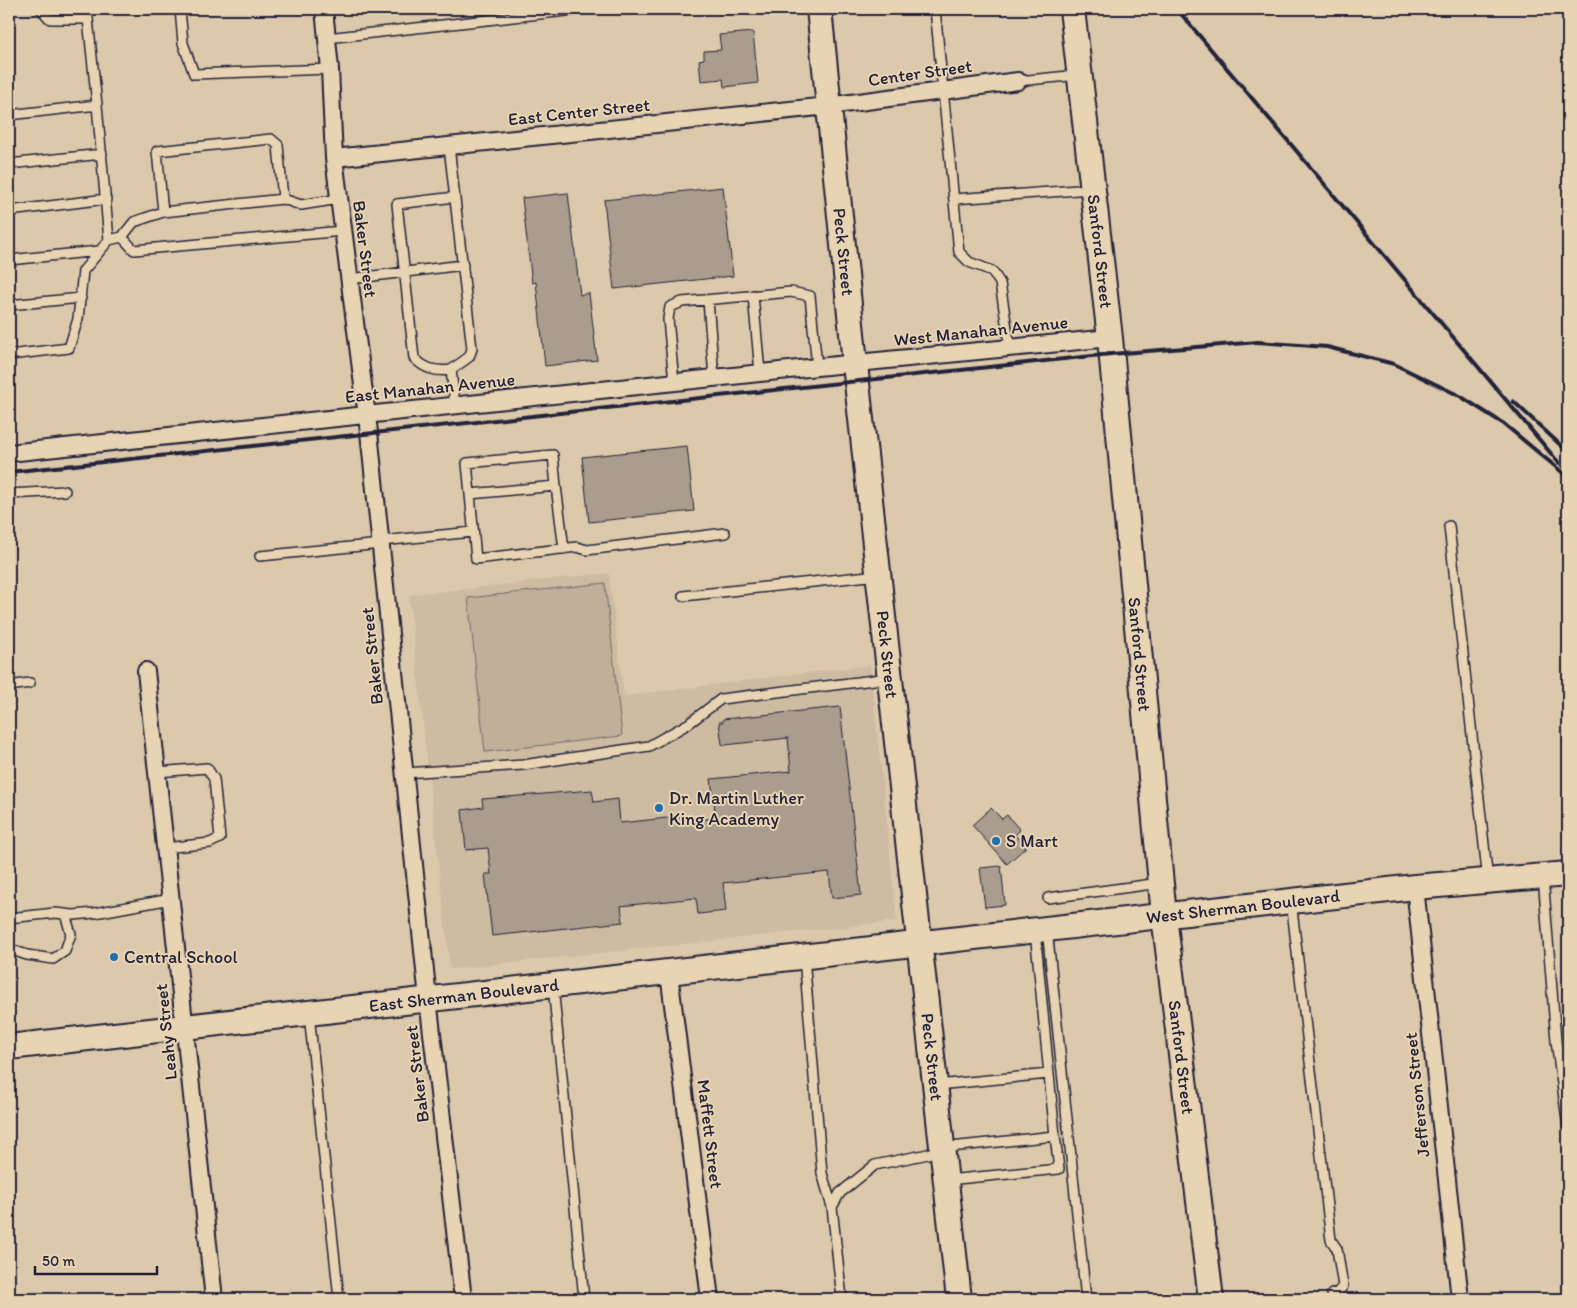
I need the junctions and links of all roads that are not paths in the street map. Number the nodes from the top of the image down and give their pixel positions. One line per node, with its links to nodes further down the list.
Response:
1 (41, 9): 9 (lane)
2 (87, 9): 9 (lane)
3 (180, 9): 11 (lane)
4 (324, 9): 10 (street, Baker Street)
5 (584, 9): 10 (lane)
6 (819, 9): 16 (street, Peck Street)
7 (935, 9): 14 (lane)
8 (1072, 9): 12 (street, Sanford Street)
9 (88, 19): 15 (lane)
10 (327, 38): 11 (street, Baker Street)
11 (330, 69): 20 (street, Baker Street)
12 (1079, 75): 13 (lane); 22 (street, Sanford Street)
13 (1018, 81): 14 (street, Center Street)
14 (944, 90): 16 (street, Center Street); 27 (lane)
15 (97, 105): 17 (lane); 19 (lane)
16 (828, 106): 18 (street, East Center Street); 45 (street, Peck Street)
17 (9, 116)
18 (449, 146): 20 (street, East Center Street); 23 (lane)
19 (102, 154): 21 (lane); 24 (lane)
20 (334, 158): 26 (street, Baker Street)
21 (9, 164)
22 (1091, 189): 27 (lane); 42 (street, Sanford Street)
23 (455, 197): 35 (lane); 36 (lane)
24 (106, 199): 28 (lane); 32 (lane)
25 (284, 199): 26 (lane); 29 (lane); 29 (lane)
26 (339, 199): 30 (street, Baker Street)
27 (954, 199): 43 (lane)
28 (9, 211)
29 (163, 212): 31 (lane)
30 (343, 231): 31 (lane); 37 (street, Baker Street)
31 (122, 237): 32 (lane)
32 (109, 240): 33 (lane)
33 (99, 251): 34 (lane); 39 (lane)
34 (9, 260)
35 (463, 266): 36 (lane); 47 (lane)
36 (404, 272): 37 (lane); 47 (lane)
37 (349, 279): 52 (street, Baker Street)
38 (753, 295): 40 (lane); 46 (lane); 48 (lane)
39 (80, 298): 41 (lane); 44 (lane)
40 (708, 300): 49 (lane); 50 (lane)
41 (9, 305)
42 (1110, 338): 43 (street, West Manahan Avenue); 76 (street, Sanford Street)
43 (1010, 348): 45 (street, West Manahan Avenue)
44 (9, 355)
45 (856, 363): 46 (street, East Manahan Avenue); 64 (street, Peck Street)
46 (817, 367): 48 (street, East Manahan Avenue)
47 (451, 370): 51 (lane)
48 (760, 373): 49 (street, East Manahan Avenue)
49 (714, 378): 50 (street, East Manahan Avenue)
50 (674, 382): 51 (street, East Manahan Avenue)
51 (455, 405): 52 (street, East Manahan Avenue)
52 (366, 415): 53 (street, East Manahan Avenue); 61 (street, Baker Street)
53 (9, 453)
54 (556, 486): 57 (lane); 57 (lane); 62 (lane)
55 (65, 491): 56 (lane)
56 (9, 494)
57 (470, 494): 59 (lane)
58 (1449, 526): 75 (lane)
59 (473, 532): 61 (lane); 62 (lane)
60 (725, 533): 62 (lane)
61 (381, 543): 63 (lane); 71 (street, Baker Street)
62 (564, 549)
63 (260, 556)
64 (878, 575): 65 (lane); 67 (street, Peck Street)
65 (683, 596)
66 (146, 671): 70 (street, Leahy Street)
67 (890, 678): 71 (lane); 85 (street, Peck Street)
68 (30, 683): 69 (lane)
69 (9, 686)
70 (157, 772): 72 (street, Leahy Street); 72 (lane)
71 (405, 773): 90 (street, Baker Street)
72 (166, 848): 79 (street, Leahy Street)
73 (1568, 874): 74 (street, West Sherman Boulevard)
74 (1543, 876): 75 (street, West Sherman Boulevard); 96 (lane)
75 (1488, 881): 77 (street, West Sherman Boulevard)
76 (1160, 883): 78 (lane); 82 (street, Sanford Street)
77 (1414, 887): 80 (street, West Sherman Boulevard); 111 (street, Jefferson Street)
78 (1048, 898)
79 (171, 899): 81 (lane); 92 (street, Leahy Street)
80 (1291, 901): 82 (street, West Sherman Boulevard); 101 (lane)
81 (65, 914): 83 (lane); 86 (lane)
82 (1164, 916): 84 (street, West Sherman Boulevard); 110 (street, Sanford Street)
83 (9, 918)
84 (1041, 930): 85 (street, West Sherman Boulevard); 94 (lane); 109 (lane)
85 (919, 943): 87 (street, East Sherman Boulevard); 95 (street, Peck Street)
86 (9, 949)
87 (804, 957): 88 (street, East Sherman Boulevard); 100 (lane)
88 (669, 973): 89 (street, East Sherman Boulevard); 106 (street, Maffett Street)
89 (553, 986): 90 (street, East Sherman Boulevard); 105 (lane)
90 (428, 999): 91 (street, East Sherman Boulevard); 104 (street, Baker Street)
91 (309, 1014): 92 (street, East Sherman Boulevard); 103 (lane)
92 (186, 1028): 93 (street, East Sherman Boulevard); 102 (street, Leahy Street)
93 (9, 1047)
94 (1049, 1074): 95 (lane); 97 (lane)
95 (935, 1085): 98 (street, Peck Street)
96 (1568, 1127)
97 (1055, 1136): 98 (lane); 99 (lane)
98 (941, 1148): 99 (street, Peck Street); 100 (lane)
99 (944, 1180): 108 (street, Peck Street)
100 (832, 1207): 107 (lane)
101 (1332, 1294)
102 (214, 1299)
103 (339, 1299)
104 (463, 1299)
105 (584, 1299)
106 (710, 1299)
107 (842, 1299)
108 (960, 1299)
109 (1086, 1299)
110 (1211, 1299)
111 (1460, 1299)

